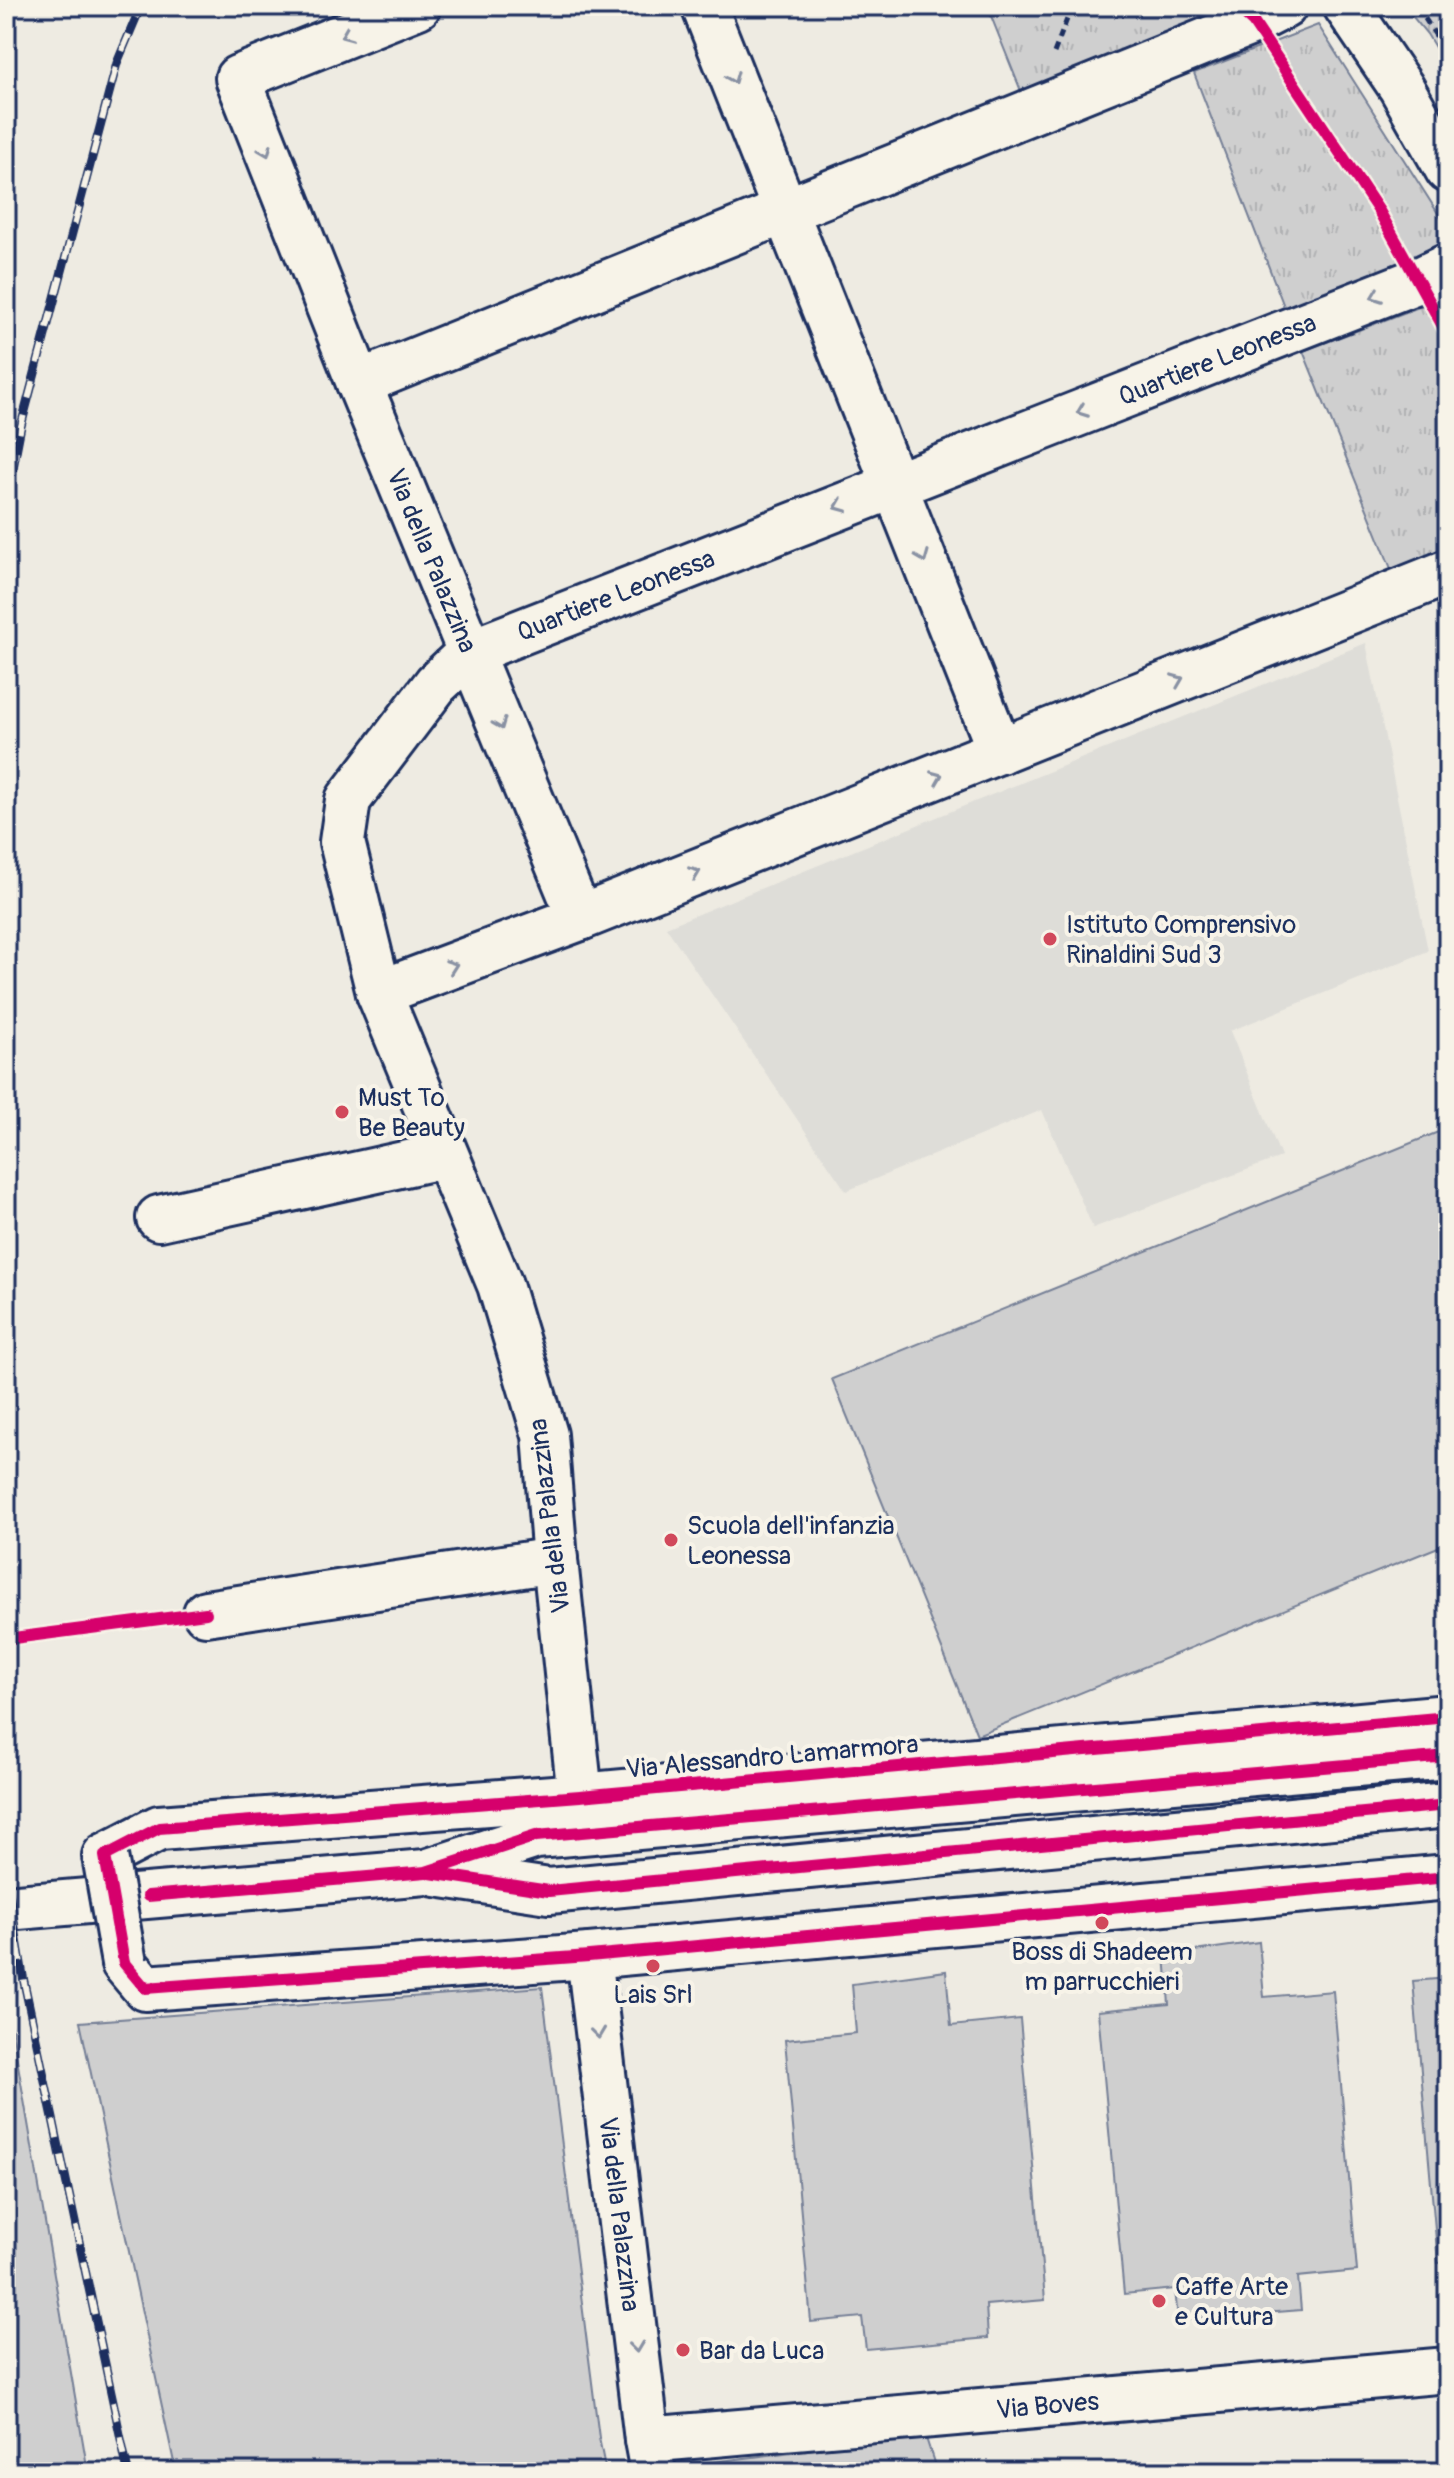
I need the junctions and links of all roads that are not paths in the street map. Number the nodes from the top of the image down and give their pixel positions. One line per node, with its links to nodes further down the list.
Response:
1 (418, 6): 8 (street, Via della Palazzina, one-way to 8)
2 (704, 6): 6 (street, one-way to 6)
3 (1284, 6): 6 (street)
4 (1346, 6): 5 (street)
5 (1448, 170)
6 (787, 212): 8 (street); 9 (street)
7 (1448, 266): 9 (street, Quartiere Leonessa, one-way to 9)
8 (359, 383): 11 (street, Via della Palazzina)
9 (894, 484): 11 (street, Quartiere Leonessa, one-way to 11); 12 (street, one-way to 12)
10 (1448, 572): 12 (street, one-way to 10)
11 (470, 652): 13 (street, one-way to 13); 14 (street, Via della Palazzina)
12 (1000, 751): 13 (street, one-way to 12)
13 (580, 918): 14 (street, one-way to 13)
14 (379, 993): 15 (street, Via della Palazzina)
15 (445, 1155): 16 (street); 17 (street, Via della Palazzina)
16 (159, 1218)
17 (555, 1560): 18 (street); 21 (street, Via della Palazzina)
18 (206, 1613)
19 (1448, 1717): 21 (street, Via Alessandro Lamarmora)
20 (1448, 1756): 23 (street)
21 (580, 1796): 26 (street, Via Alessandro Lamarmora, bridge)
22 (1448, 1805): 23 (street)
23 (426, 1872): 25 (street)
24 (1448, 1877): 26 (street)
25 (6, 1908)
26 (589, 1956): 28 (street, Via della Palazzina, one-way to 28)
27 (1448, 2370): 28 (street, Via Boves)
28 (650, 2456)

